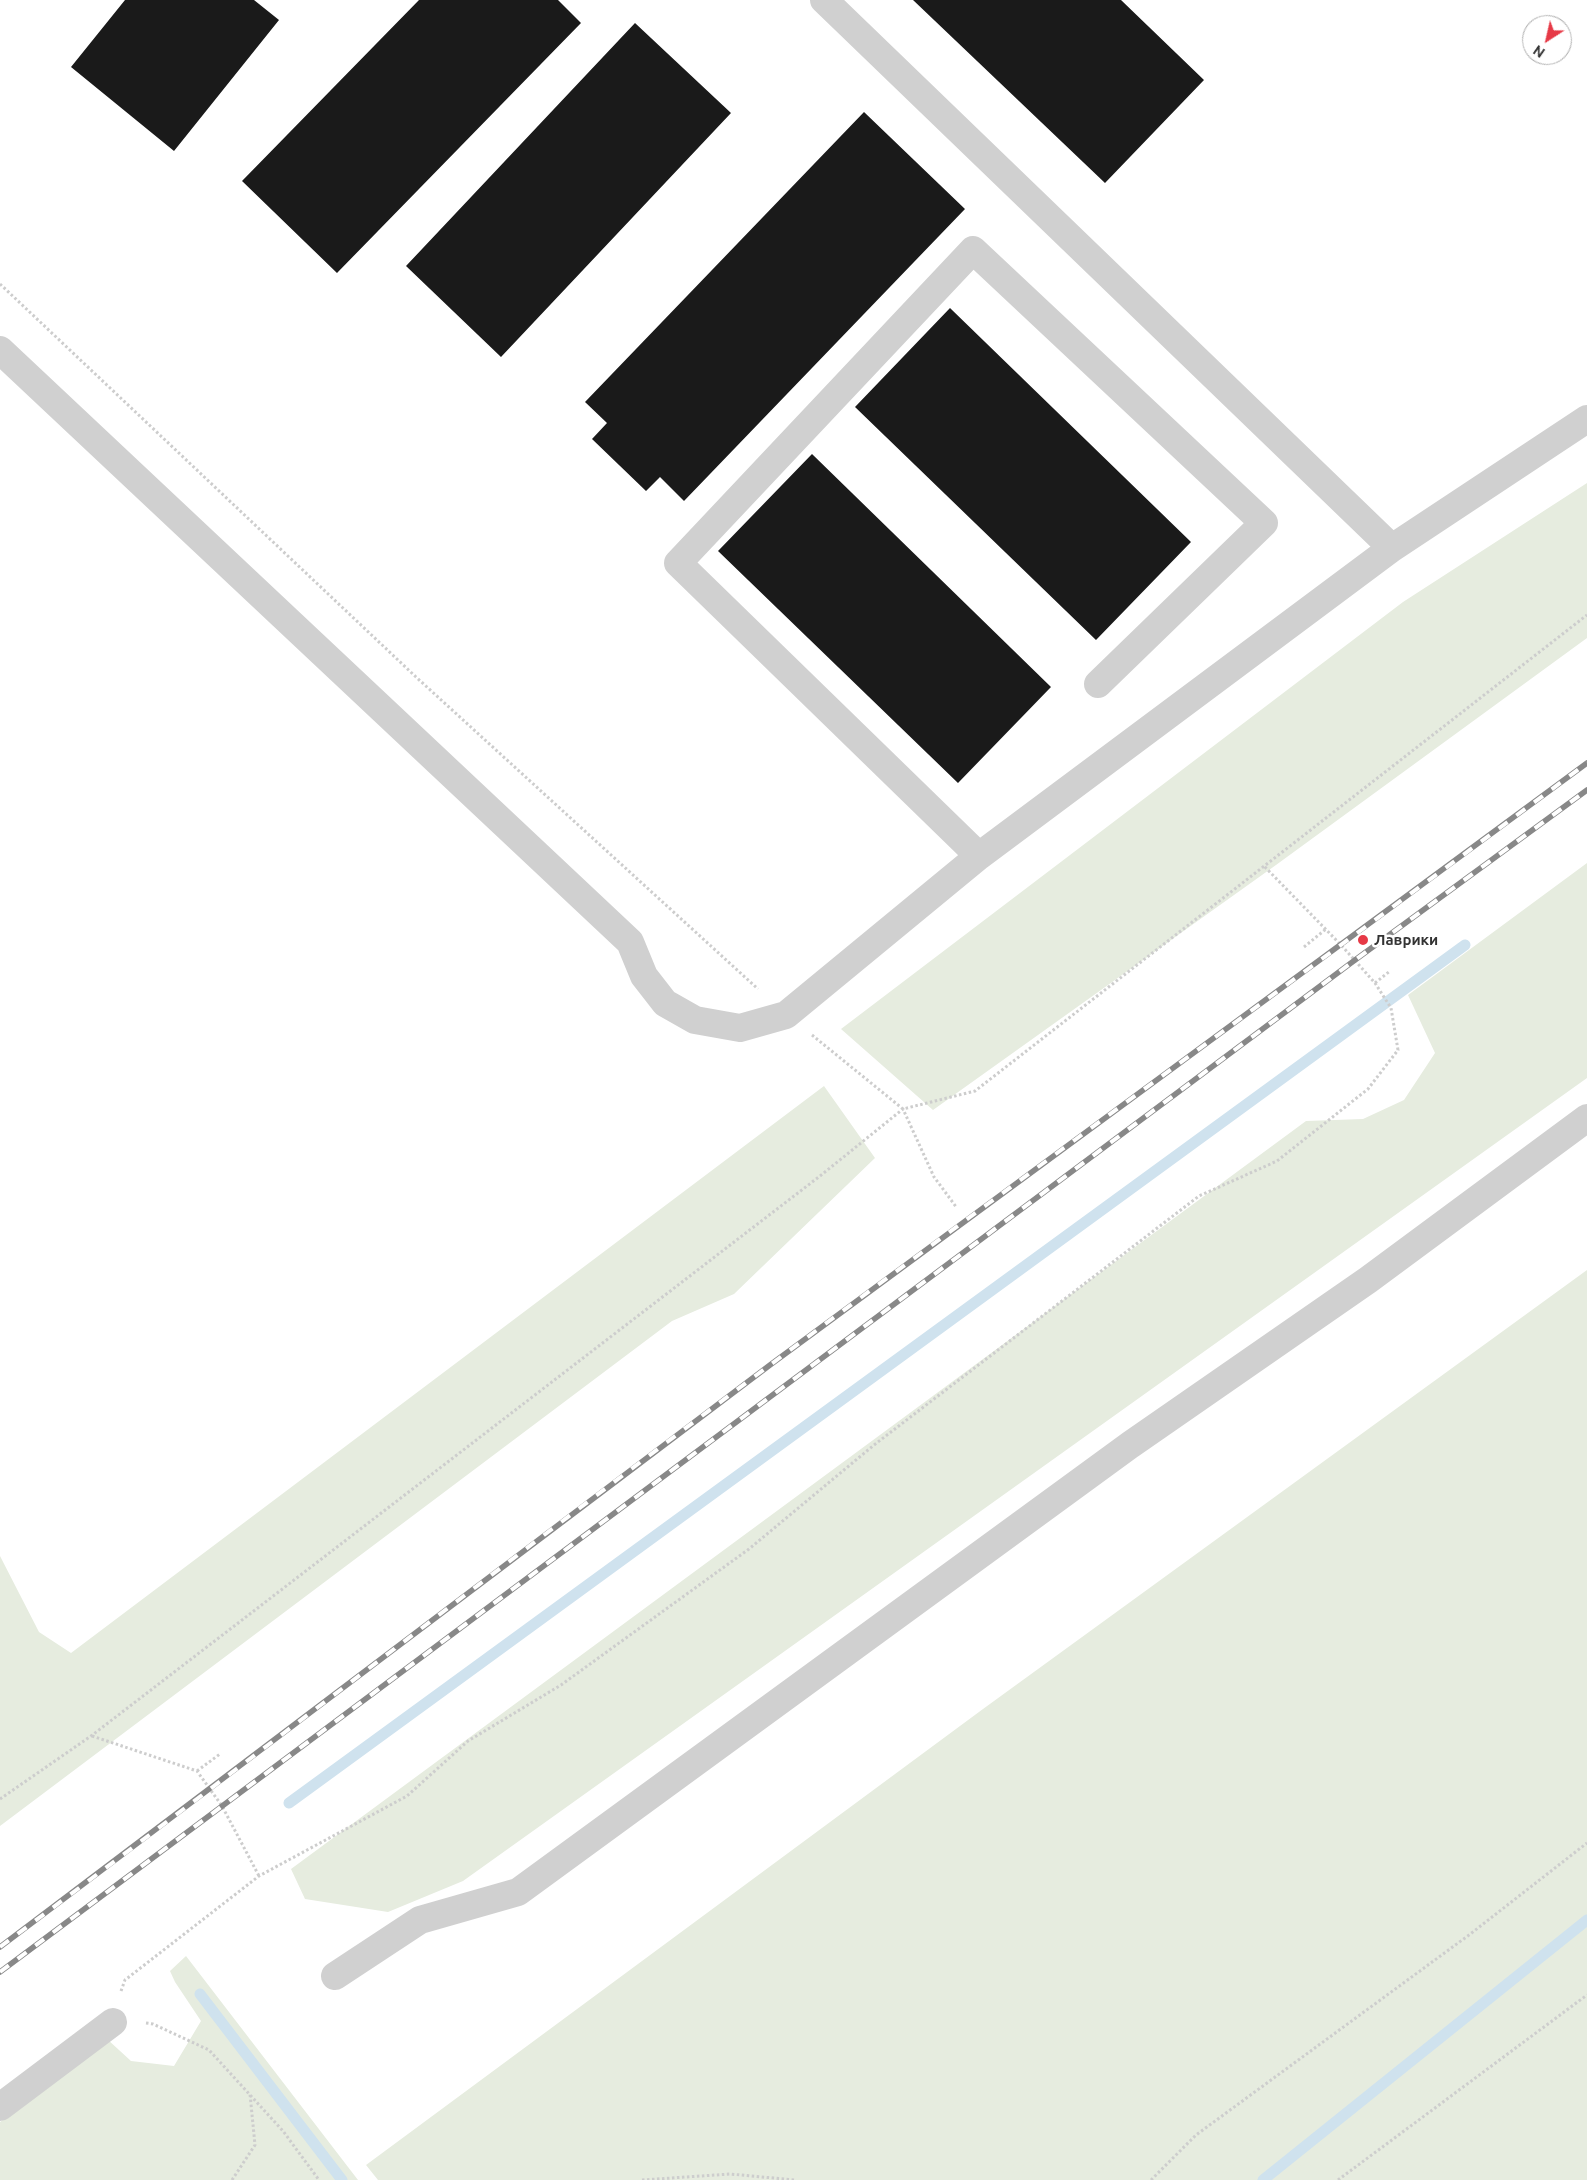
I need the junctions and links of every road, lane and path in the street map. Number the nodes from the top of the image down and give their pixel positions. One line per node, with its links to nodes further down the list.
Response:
1 (824, 0): 5 (street)
2 (0, 284): 14 (path)
3 (0, 350): 14 (street)
4 (1587, 420): 5 (street)
5 (1392, 548): 8 (street)
6 (1587, 615): 9 (path)
7 (1098, 684): 8 (street)
8 (980, 856): 14 (street)
9 (1263, 865): 10 (path); 15 (path)
10 (1326, 929): 11 (path); 13 (path)
11 (1304, 947)
12 (1390, 971): 13 (path)
13 (1375, 983): 23 (path)
14 (786, 1015): 15 (path)
15 (903, 1109): 17 (path); 18 (path)
16 (1587, 1118): 24 (street)
17 (957, 1208)
18 (91, 1736): 20 (path); 21 (path)
19 (220, 1754): 20 (path)
20 (197, 1771): 23 (path)
21 (0, 1799)
22 (1587, 1843): 33 (path)
23 (260, 1876): 26 (path)
24 (335, 1976)
25 (1587, 1995): 34 (path)
26 (112, 2022): 27 (path); 28 (street)
27 (250, 2094): 29 (path); 30 (path)
28 (0, 2107)
29 (232, 2180)
30 (319, 2180)
31 (642, 2180): 32 (path)
32 (795, 2180)
33 (1151, 2180)
34 (1338, 2180)

